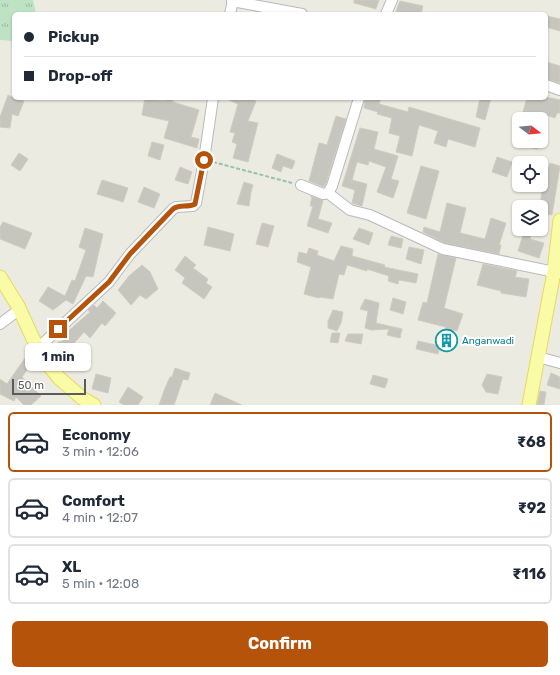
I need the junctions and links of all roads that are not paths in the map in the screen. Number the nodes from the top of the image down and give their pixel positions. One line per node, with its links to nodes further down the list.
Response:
1 (392, 0): 5 (street)
2 (233, 1): 3 (street); 4 (street)
3 (230, 12)
4 (291, 12)
5 (387, 12)
6 (548, 86): 7 (street)
7 (560, 90)
8 (213, 100): 17 (street)
9 (358, 100): 11 (street)
10 (301, 185): 11 (street)
11 (328, 193): 13 (street)
12 (560, 220): 13 (main road)
13 (557, 272): 18 (main road)
14 (0, 277): 15 (main road)
15 (20, 309): 16 (street); 17 (main road)
16 (0, 324)
17 (38, 348): 20 (main road)
18 (538, 357): 19 (street); 21 (main road)
19 (560, 363)
20 (94, 405)
21 (529, 405)

